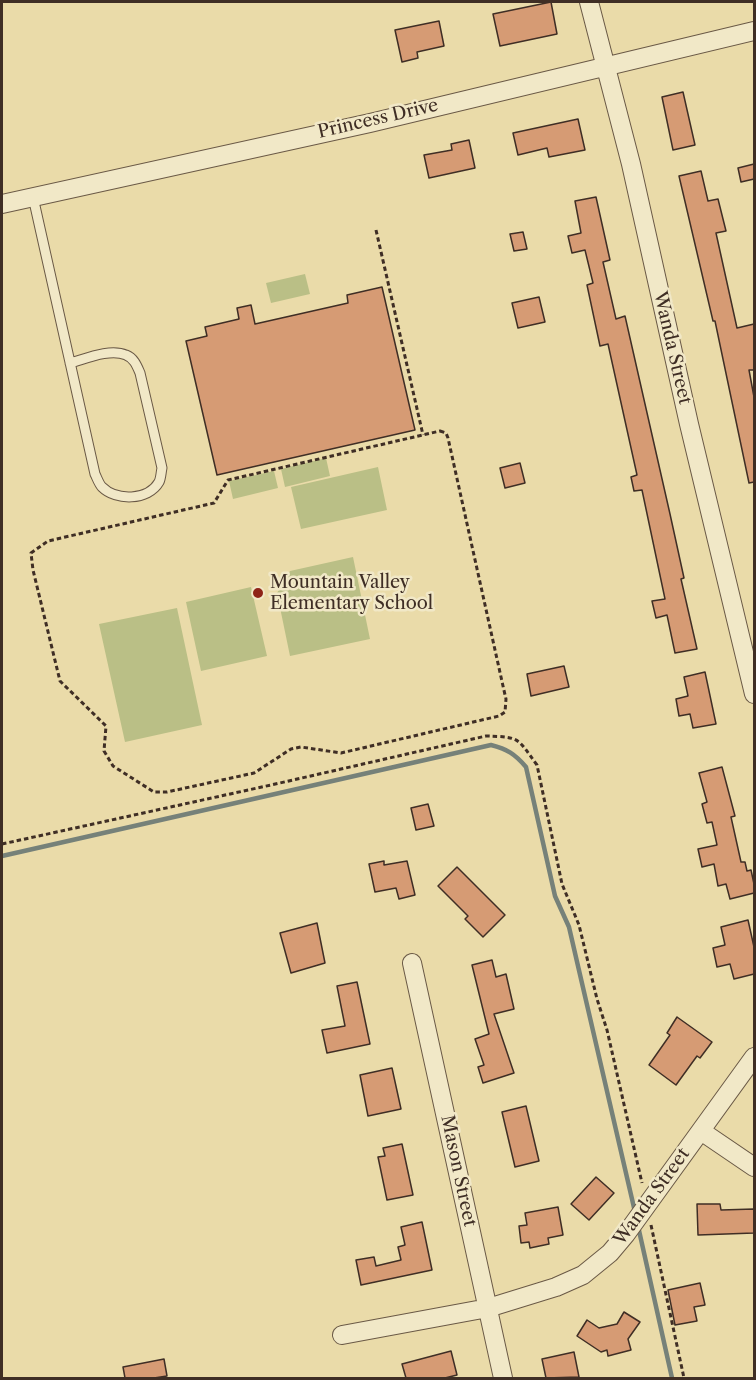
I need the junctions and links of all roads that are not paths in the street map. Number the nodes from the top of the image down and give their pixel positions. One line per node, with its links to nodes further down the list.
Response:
1 (589, 2): 3 (street, Wanda Street)
2 (754, 31): 3 (street, Princess Drive)
3 (604, 65): 4 (street, Princess Drive); 7 (street, Wanda Street)
4 (33, 197): 5 (street, Princess Drive); 6 (lane)
5 (2, 204)
6 (70, 363): 6 (lane)
7 (754, 694)
8 (412, 963): 12 (street, Mason Street)
9 (754, 1057): 10 (street, Wanda Street)
10 (701, 1131): 11 (street); 12 (street, Wanda Street)
11 (754, 1167)
12 (488, 1308): 13 (street, Wanda Street); 14 (street, Mason Street)
13 (342, 1335)
14 (503, 1378)

